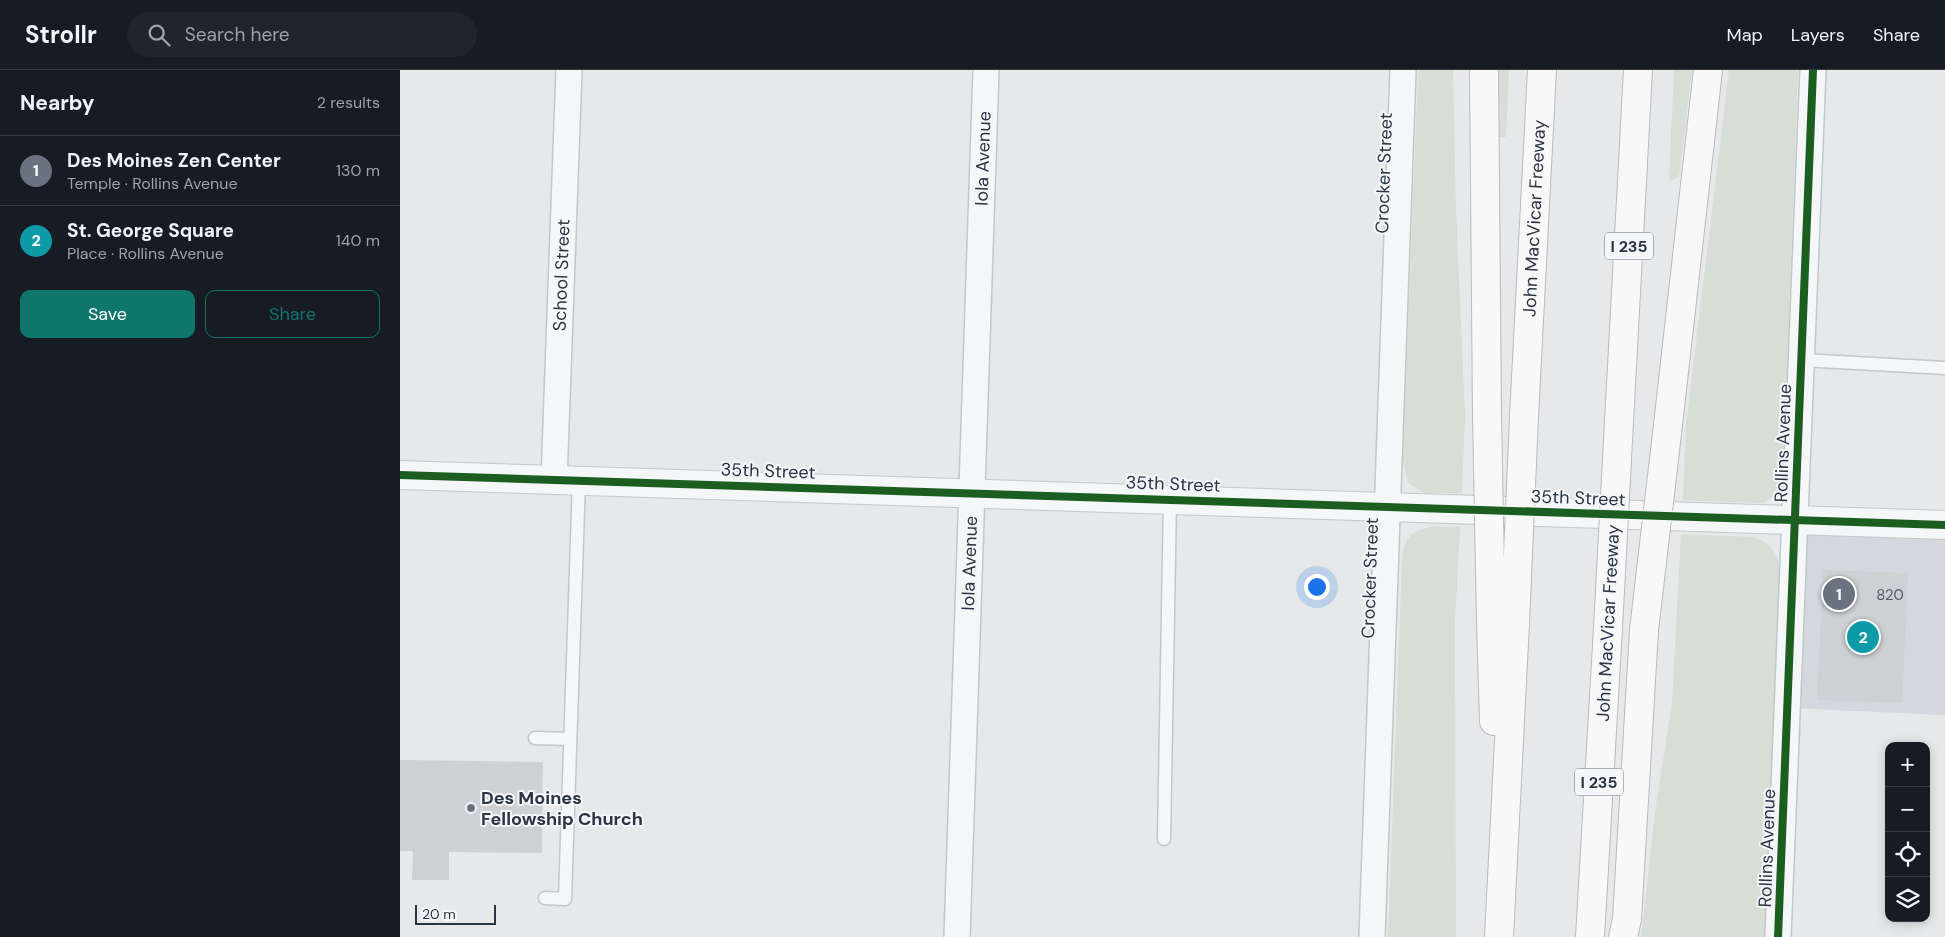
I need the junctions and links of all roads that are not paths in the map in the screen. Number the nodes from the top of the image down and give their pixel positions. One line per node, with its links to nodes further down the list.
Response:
1 (569, 70): 12 (street, School Street)
2 (986, 70): 13 (street, Iola Avenue)
3 (1403, 70): 15 (street, Crocker Street)
4 (1484, 70): 18 (highway, bridge)
5 (1542, 70): 18 (highway, John MacVicar Freeway, bridge)
6 (1638, 70): 26 (highway, John MacVicar Freeway / I 235, bridge)
7 (1708, 70): 27 (highway, bridge)
8 (1813, 70): 9 (street, Rollins Avenue)
9 (1802, 360): 10 (lane); 16 (street, Rollins Avenue)
10 (1945, 368)
11 (400, 475): 12 (street, 35th Street)
12 (566, 480): 13 (street, 35th Street); 20 (lane)
13 (972, 493): 14 (street, 35th Street); 24 (street, Iola Avenue)
14 (1170, 499): 15 (street, 35th Street); 21 (lane)
15 (1388, 506): 16 (street, 35th Street); 25 (street, Crocker Street)
16 (1795, 520): 17 (street, 35th Street); 28 (street, Rollins Avenue)
17 (1945, 526)
18 (1503, 623): 23 (highway, John MacVicar Freeway)
19 (535, 738): 20 (lane)
20 (570, 739): 22 (lane)
21 (1164, 839)
22 (545, 898)
23 (1499, 930)
24 (957, 937)
25 (1372, 937)
26 (1590, 937)
27 (1622, 937)
28 (1778, 937)

